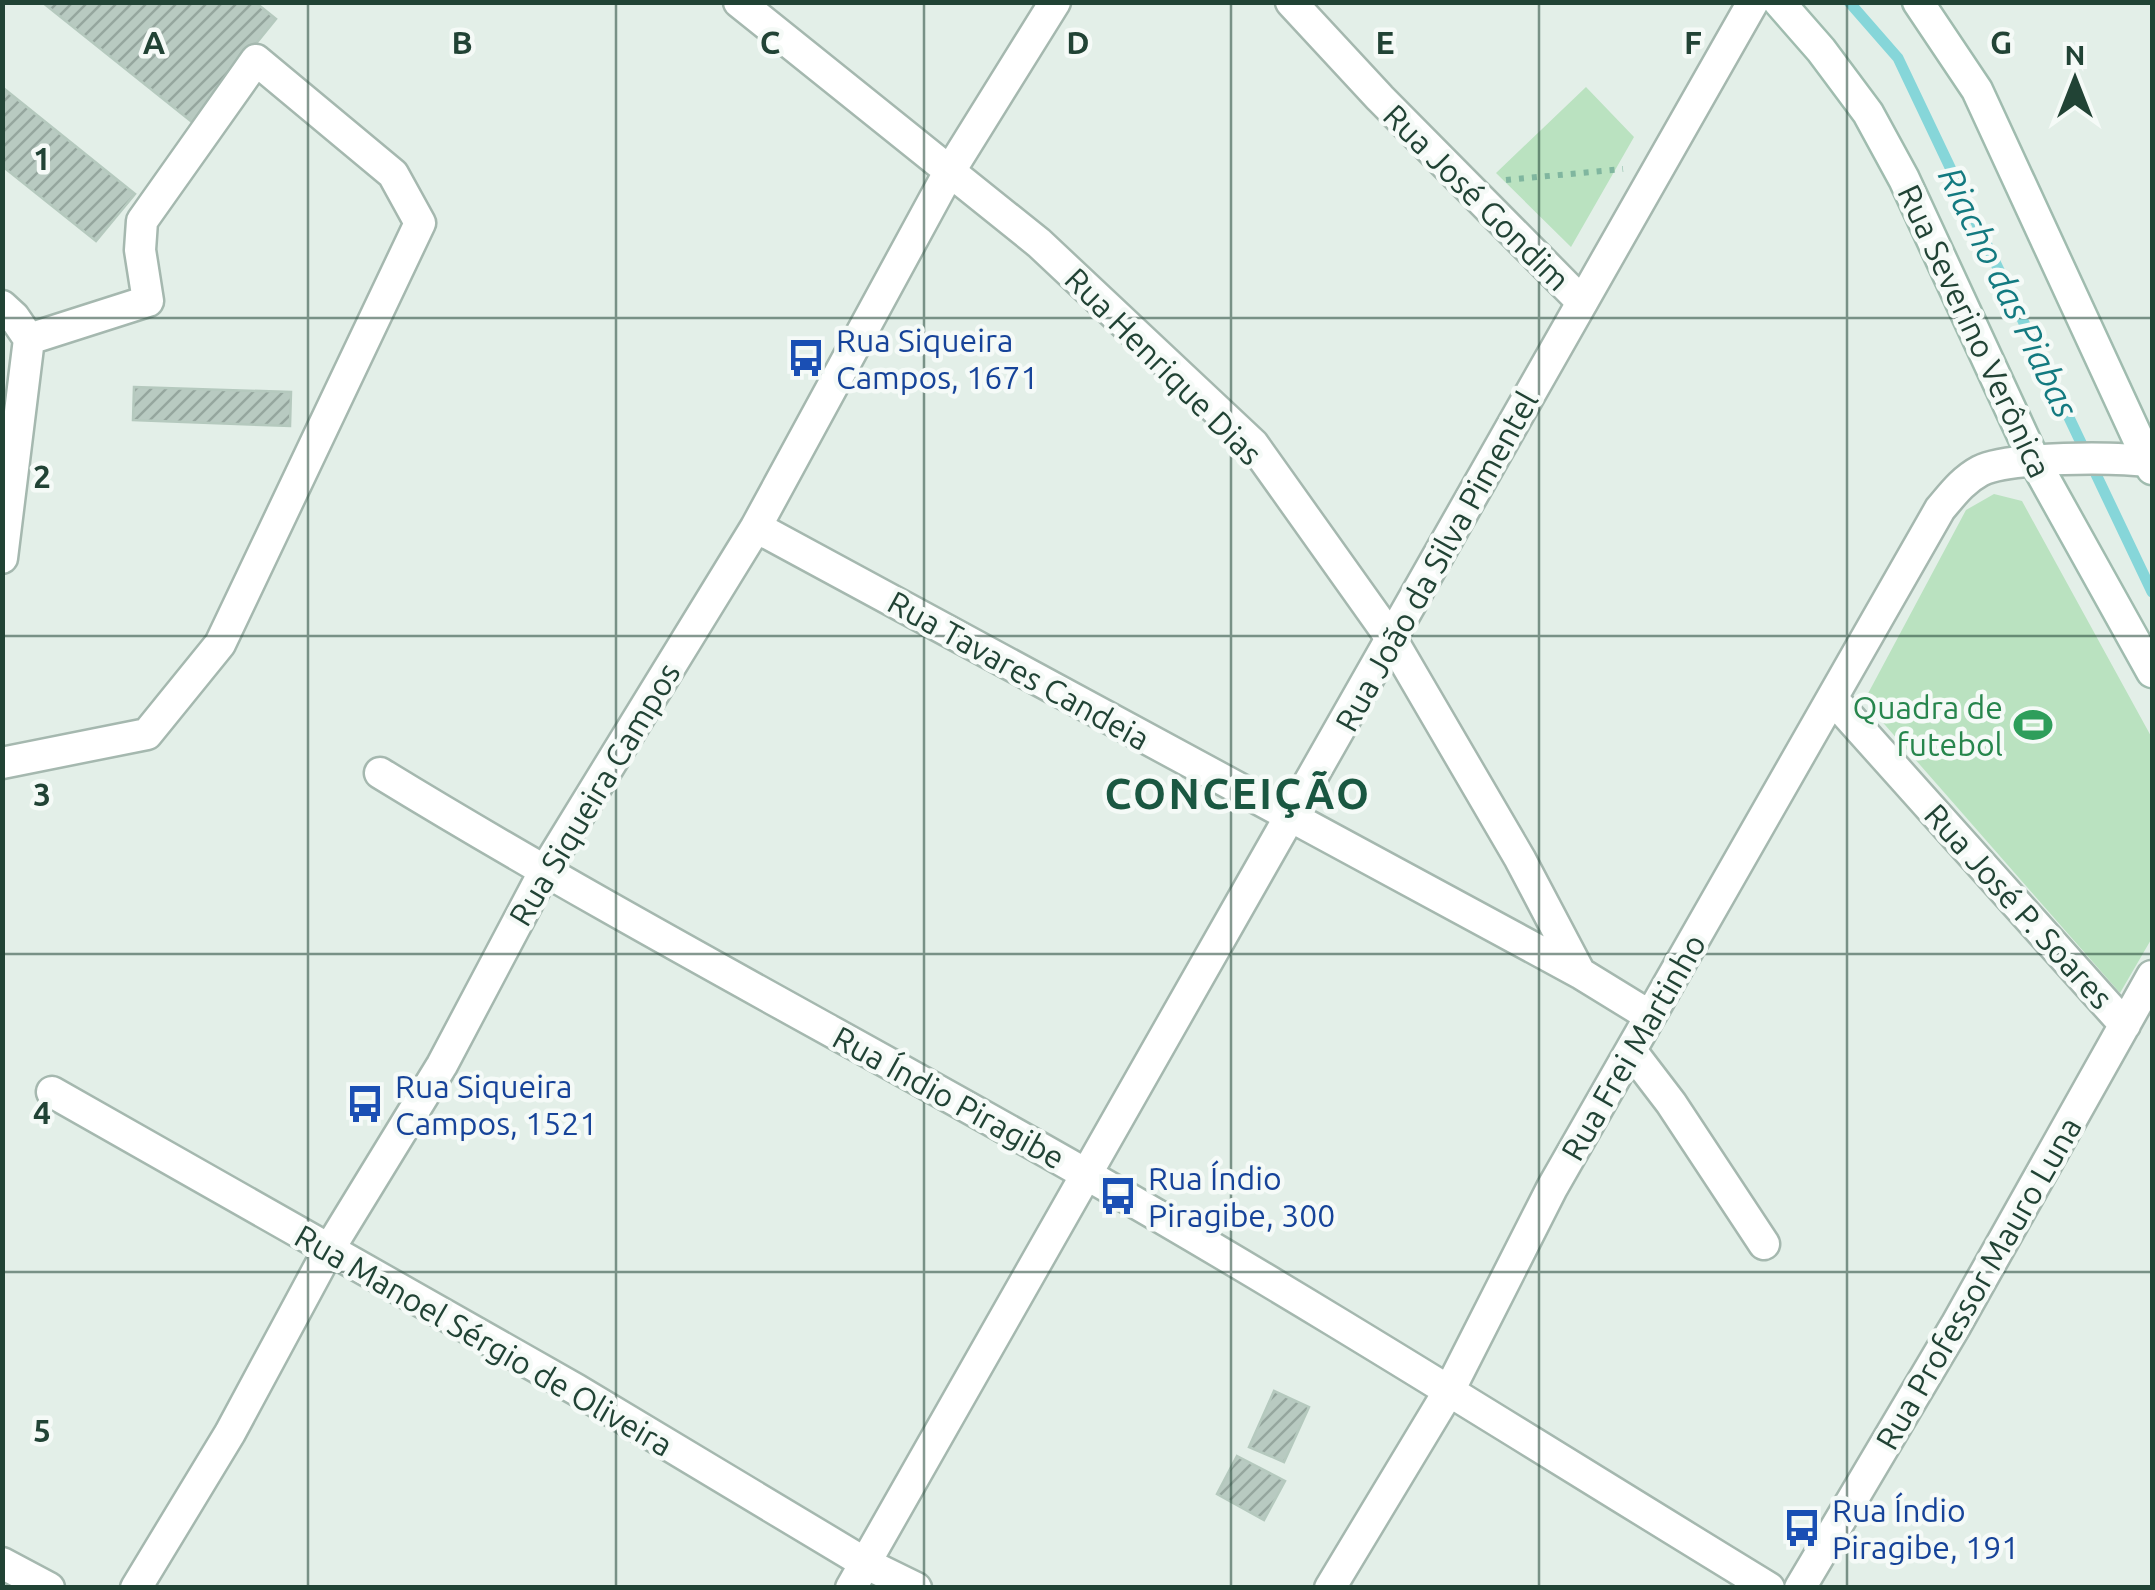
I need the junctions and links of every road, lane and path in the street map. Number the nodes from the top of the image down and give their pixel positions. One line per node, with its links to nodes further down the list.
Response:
1 (738, 2): 8 (street, Rua Henrique Dias)
2 (1055, 2): 8 (street, Rua Siqueira Campos)
3 (1291, 2): 9 (street, Rua José Gondim)
4 (1753, 2): 7 (street, Rua João da Silva Pimentel)
5 (1780, 2): 13 (street, Rua Severino Verônica)
6 (1918, 2): 14 (street)
7 (1660, 165): 9 (path); 10 (street, Rua João da Silva Pimentel)
8 (948, 174): 15 (street, Rua Siqueira Campos); 17 (street, Rua Henrique Dias)
9 (1465, 184): 10 (street, Rua José Gondim)
10 (1582, 302): 17 (street, Rua João da Silva Pimentel)
11 (2, 306): 12 (street)
12 (29, 339): 16 (street); 20 (street)
13 (2034, 460): 14 (street, Rua Frei Martinho); 18 (street, Rua Severino Verônica); 19 (street, Rua Frei Martinho)
14 (2151, 464)
15 (756, 527): 22 (street, Rua Tavares Candeia); 23 (street, Rua Siqueira Campos)
16 (2, 558)
17 (1390, 638): 22 (street, Rua João da Silva Pimentel); 24 (street, Rua Henrique Dias)
18 (2152, 672)
19 (1832, 698): 26 (street, Rua Frei Martinho); 27 (street, Rua José P. Soares)
20 (2, 763)
21 (380, 773): 23 (street, Rua Índio Piragibe)
22 (1290, 818): 24 (street, Rua Tavares Candeia); 30 (street, Rua João da Silva Pimentel)
23 (544, 872): 30 (street, Rua Índio Piragibe); 32 (street, Rua Siqueira Campos)
24 (1580, 973): 26 (street, Rua Tavares Candeia)
25 (2152, 976): 27 (street, Rua Professor Mauro Luna)
26 (1650, 1016): 28 (street, Rua Frei Martinho)
27 (2125, 1025): 41 (street, Rua Professor Mauro Luna)
28 (1632, 1052): 31 (street); 33 (street, Rua Frei Martinho)
29 (52, 1092): 32 (street, Rua Manoel Sérgio de Oliveira)
30 (1088, 1175): 33 (street, Rua Índio Piragibe); 35 (street, Rua João da Silva Pimentel)
31 (1764, 1244)
32 (328, 1251): 35 (street, Rua Manoel Sérgio de Oliveira); 37 (street, Rua Siqueira Campos)
33 (1450, 1389): 39 (street, Rua Frei Martinho); 40 (street, Rua Índio Piragibe)
34 (2, 1563): 36 (street)
35 (858, 1575): 38 (street, Rua Manoel Sérgio de Oliveira)
36 (49, 1588)
37 (136, 1588)
38 (916, 1588)
39 (1330, 1588)
40 (1769, 1588)
41 (1800, 1588)

